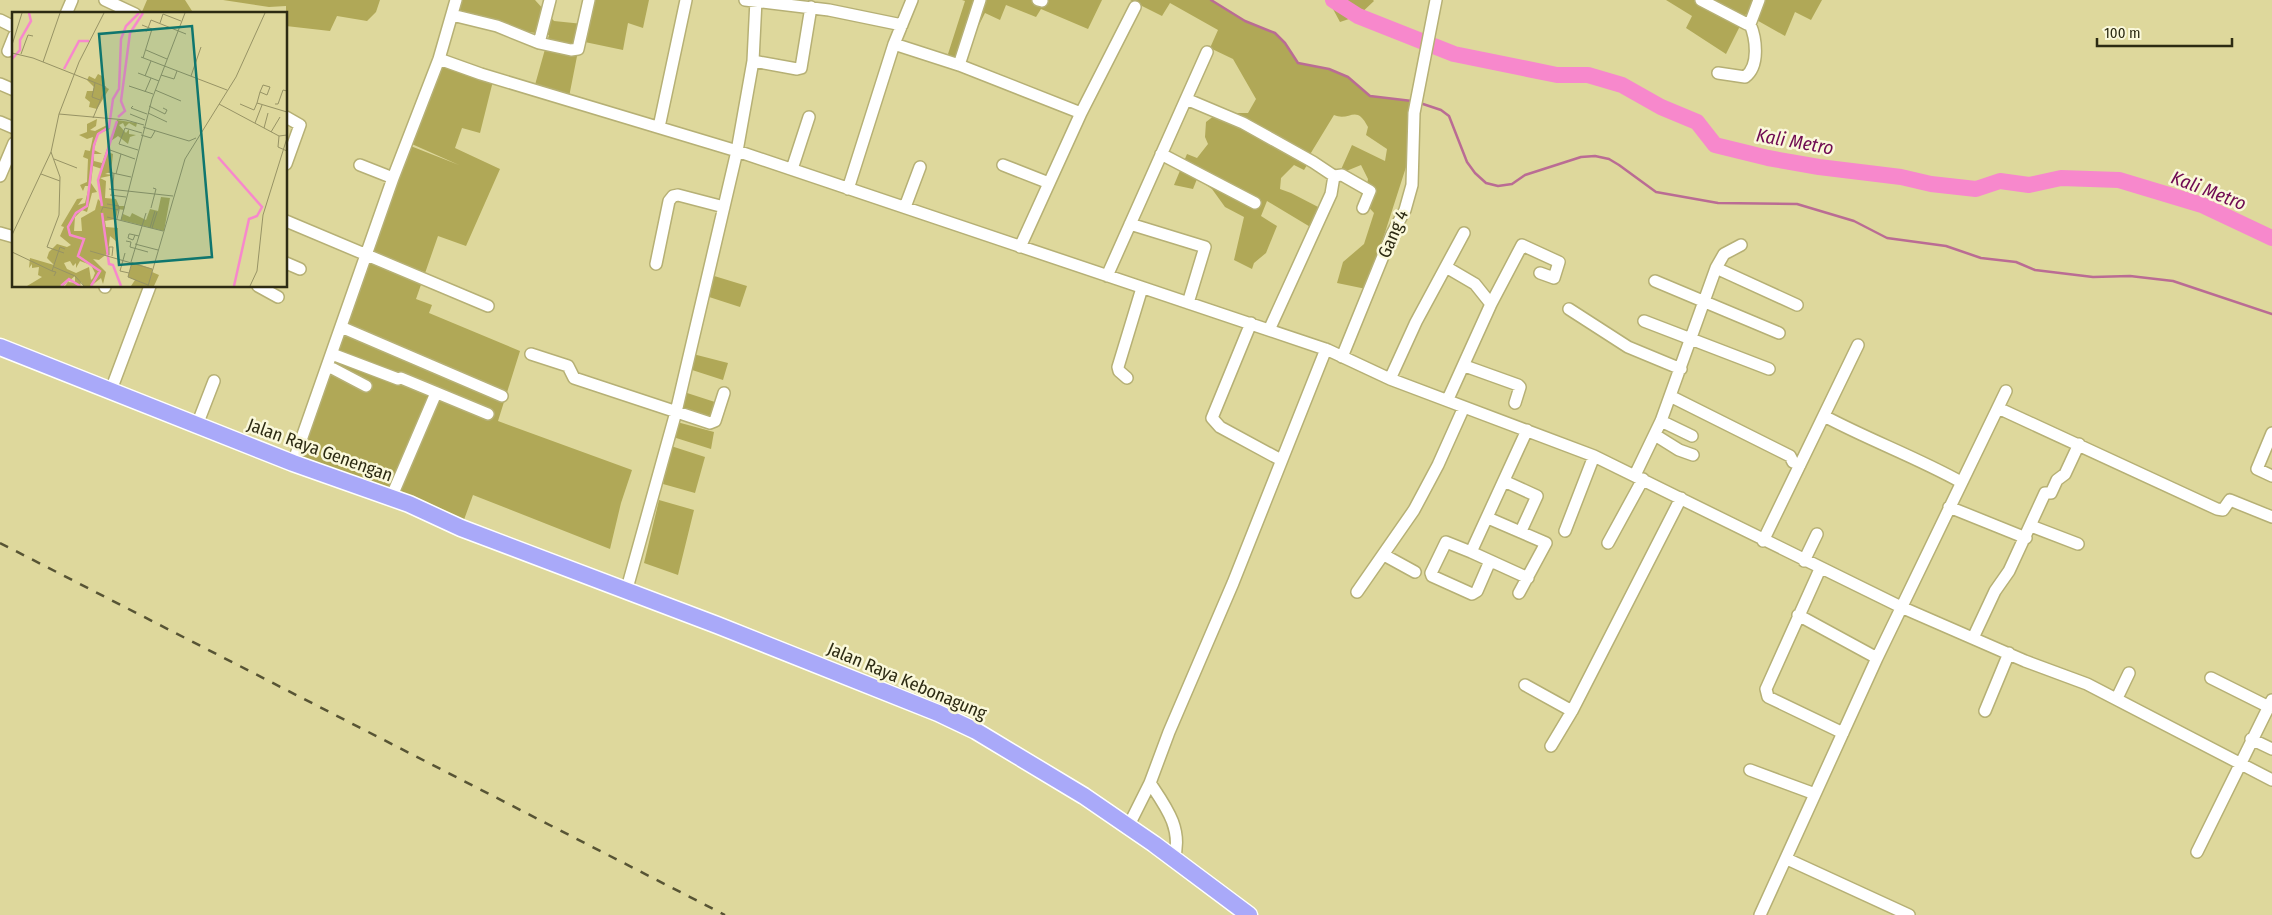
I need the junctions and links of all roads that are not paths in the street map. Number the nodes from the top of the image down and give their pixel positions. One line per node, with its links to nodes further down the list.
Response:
1 (72, 0): 16 (street)
2 (105, 0): 17 (street)
3 (456, 0): 18 (street)
4 (550, 0): 24 (street)
5 (589, 0): 24 (street)
6 (686, 0): 40 (street)
7 (912, 0): 20 (street)
8 (980, 0): 30 (street)
9 (1436, 0): 92 (street, Gang 4)
10 (1759, 0): 21 (street)
11 (753, 1): 14 (street); 29 (street)
12 (1706, 2): 21 (street)
13 (831, 5): 14 (street); 20 (street)
14 (811, 7): 29 (street)
15 (1135, 7): 35 (street)
16 (67, 12)
17 (131, 12)
18 (452, 15): 24 (street); 28 (street)
19 (0, 20): 22 (street)
20 (902, 24): 25 (street)
21 (1750, 24): 31 (street)
22 (12, 25)
23 (12, 41): 26 (street)
24 (538, 43)
25 (894, 44): 30 (street); 53 (street)
26 (8, 51)
27 (1208, 52): 34 (street)
28 (439, 59): 40 (street); 51 (street)
29 (753, 61): 42 (street)
30 (958, 66): 35 (street)
31 (1718, 73)
32 (0, 84): 33 (street)
33 (12, 89)
34 (1186, 99): 43 (street); 50 (street)
35 (1081, 113): 52 (street)
36 (809, 117): 48 (street)
37 (288, 118): 44 (street)
38 (0, 122): 39 (street)
39 (12, 127)
40 (659, 127): 42 (street)
41 (12, 148): 49 (street)
42 (737, 151): 48 (street); 55 (street)
43 (1161, 154): 54 (street); 59 (street)
44 (288, 158)
45 (360, 165): 51 (street)
46 (1003, 165): 52 (street)
47 (920, 168): 56 (street)
48 (792, 169): 53 (street)
49 (0, 176)
50 (1334, 176): 57 (street); 87 (street)
51 (393, 178): 65 (street)
52 (1049, 183): 64 (street)
53 (848, 188): 56 (street)
54 (1255, 203)
55 (724, 207): 67 (street); 113 (street)
56 (905, 207): 64 (street)
57 (1363, 208)
58 (288, 222): 65 (street)
59 (1130, 224): 72 (street); 79 (street)
60 (0, 233): 62 (street)
61 (1464, 233): 68 (street)
62 (12, 237)
63 (1741, 246): 70 (street)
64 (1020, 247): 72 (street)
65 (366, 255): 82 (street); 86 (street)
66 (288, 264): 69 (street)
67 (656, 264)
68 (1446, 267): 80 (street); 100 (street)
69 (300, 268)
70 (1716, 268): 78 (street); 81 (street)
71 (1540, 273): 80 (street)
72 (1107, 276): 76 (street)
73 (1655, 281): 78 (street)
74 (149, 288): 103 (street)
75 (262, 288): 77 (street)
76 (1142, 288): 79 (street); 99 (street)
77 (278, 297)
78 (1703, 302): 88 (street); 89 (street)
79 (1188, 303): 85 (street)
80 (1491, 304): 96 (street)
81 (1797, 305)
82 (488, 306)
83 (1569, 309): 97 (street)
84 (1644, 321): 89 (street)
85 (1251, 323): 87 (street); 125 (street)
86 (341, 327): 93 (street); 107 (street)
87 (1269, 330): 92 (street)
88 (1779, 333)
89 (1692, 339): 97 (street); 98 (street)
90 (1858, 345): 115 (street)
91 (0, 347): 103 (highway, Jalan Raya Genengan)
92 (1334, 353): 100 (street); 125 (street, Gang 4)
93 (332, 354): 95 (street); 105 (street)
94 (532, 354): 113 (street)
95 (328, 366): 102 (street); 126 (street)
96 (1465, 366): 109 (street); 110 (street)
97 (1681, 369): 108 (street)
98 (1769, 370)
99 (1127, 378)
100 (1390, 379): 109 (street)
101 (214, 380): 117 (street)
102 (366, 386)
103 (111, 390): 117 (highway, Jalan Raya Genengan)
104 (2006, 391): 112 (street)
105 (436, 392): 114 (street); 132 (street)
106 (724, 393): 113 (street)
107 (502, 396)
108 (1670, 396): 116 (street); 127 (street)
109 (1448, 400): 111 (street)
110 (1515, 403)
111 (1464, 407): 118 (street); 146 (street)
112 (1998, 408): 122 (street); 131 (street)
113 (676, 412): 152 (street)
114 (488, 414)
115 (1824, 416): 127 (street); 131 (street)
116 (1661, 421): 120 (street); 121 (street)
117 (196, 425): 126 (highway, Jalan Raya Genengan)
118 (1527, 430): 124 (street); 130 (street)
119 (2272, 432): 128 (street)
120 (1655, 435): 123 (street); 129 (street)
121 (1692, 436)
122 (2079, 444): 135 (street); 137 (street)
123 (1693, 455)
124 (1594, 456): 129 (street); 139 (street)
125 (1281, 460): 174 (street, Gang 4)
126 (293, 463): 132 (highway, Jalan Raya Genengan)
127 (1800, 465): 142 (street)
128 (2272, 476)
129 (1639, 477): 133 (street); 143 (street)
130 (1504, 481): 136 (street); 138 (street)
131 (1961, 482): 134 (street)
132 (391, 498): 152 (highway, Jalan Raya Genengan)
133 (1681, 498): 142 (street); 165 (street)
134 (1949, 507): 141 (street); 155 (street)
135 (2272, 516)
136 (1488, 518): 138 (street); 145 (street)
137 (2031, 526): 141 (street); 144 (street)
138 (1521, 531): 151 (street)
139 (1565, 531)
140 (1817, 534): 148 (street)
141 (2026, 538): 157 (street)
142 (1763, 541): 148 (street)
143 (1608, 543)
144 (2078, 544)
145 (1471, 552): 147 (street); 147 (street)
146 (1384, 555): 150 (street); 153 (street)
147 (1490, 561): 151 (street)
148 (1804, 561): 149 (street)
149 (1820, 569): 155 (street); 156 (street)
150 (1415, 572)
151 (1528, 578): 154 (street)
152 (626, 592): 176 (highway, Jalan Raya Kebonagung)
153 (1357, 592)
154 (1519, 593)
155 (1901, 607): 157 (street); 159 (street)
156 (1798, 615): 159 (street); 167 (street)
157 (1973, 638): 158 (street)
158 (2009, 653): 163 (street); 166 (street)
159 (1877, 658): 167 (street)
160 (2128, 673): 163 (street)
161 (2211, 678): 164 (street)
162 (1525, 685): 165 (street)
163 (2117, 698): 171 (street)
164 (2270, 708): 168 (street)
165 (1572, 711): 169 (street)
166 (1985, 711)
167 (1843, 733): 175 (street)
168 (2252, 739): 170 (street); 171 (street)
169 (1550, 746)
170 (2272, 749)
171 (2241, 762): 173 (street); 177 (street)
172 (1750, 770): 175 (street)
173 (2272, 780)
174 (1150, 783): 176 (street, Gang 4); 178 (street)
175 (1815, 794): 179 (street)
176 (1128, 826): 178 (highway, Jalan Raya Kebonagung)
177 (2197, 852)
178 (1174, 859): 180 (highway, Jalan Raya Kebonagung)
179 (1787, 859): 181 (street); 182 (street)
180 (1249, 915)
181 (1760, 915)
182 (1909, 915)

